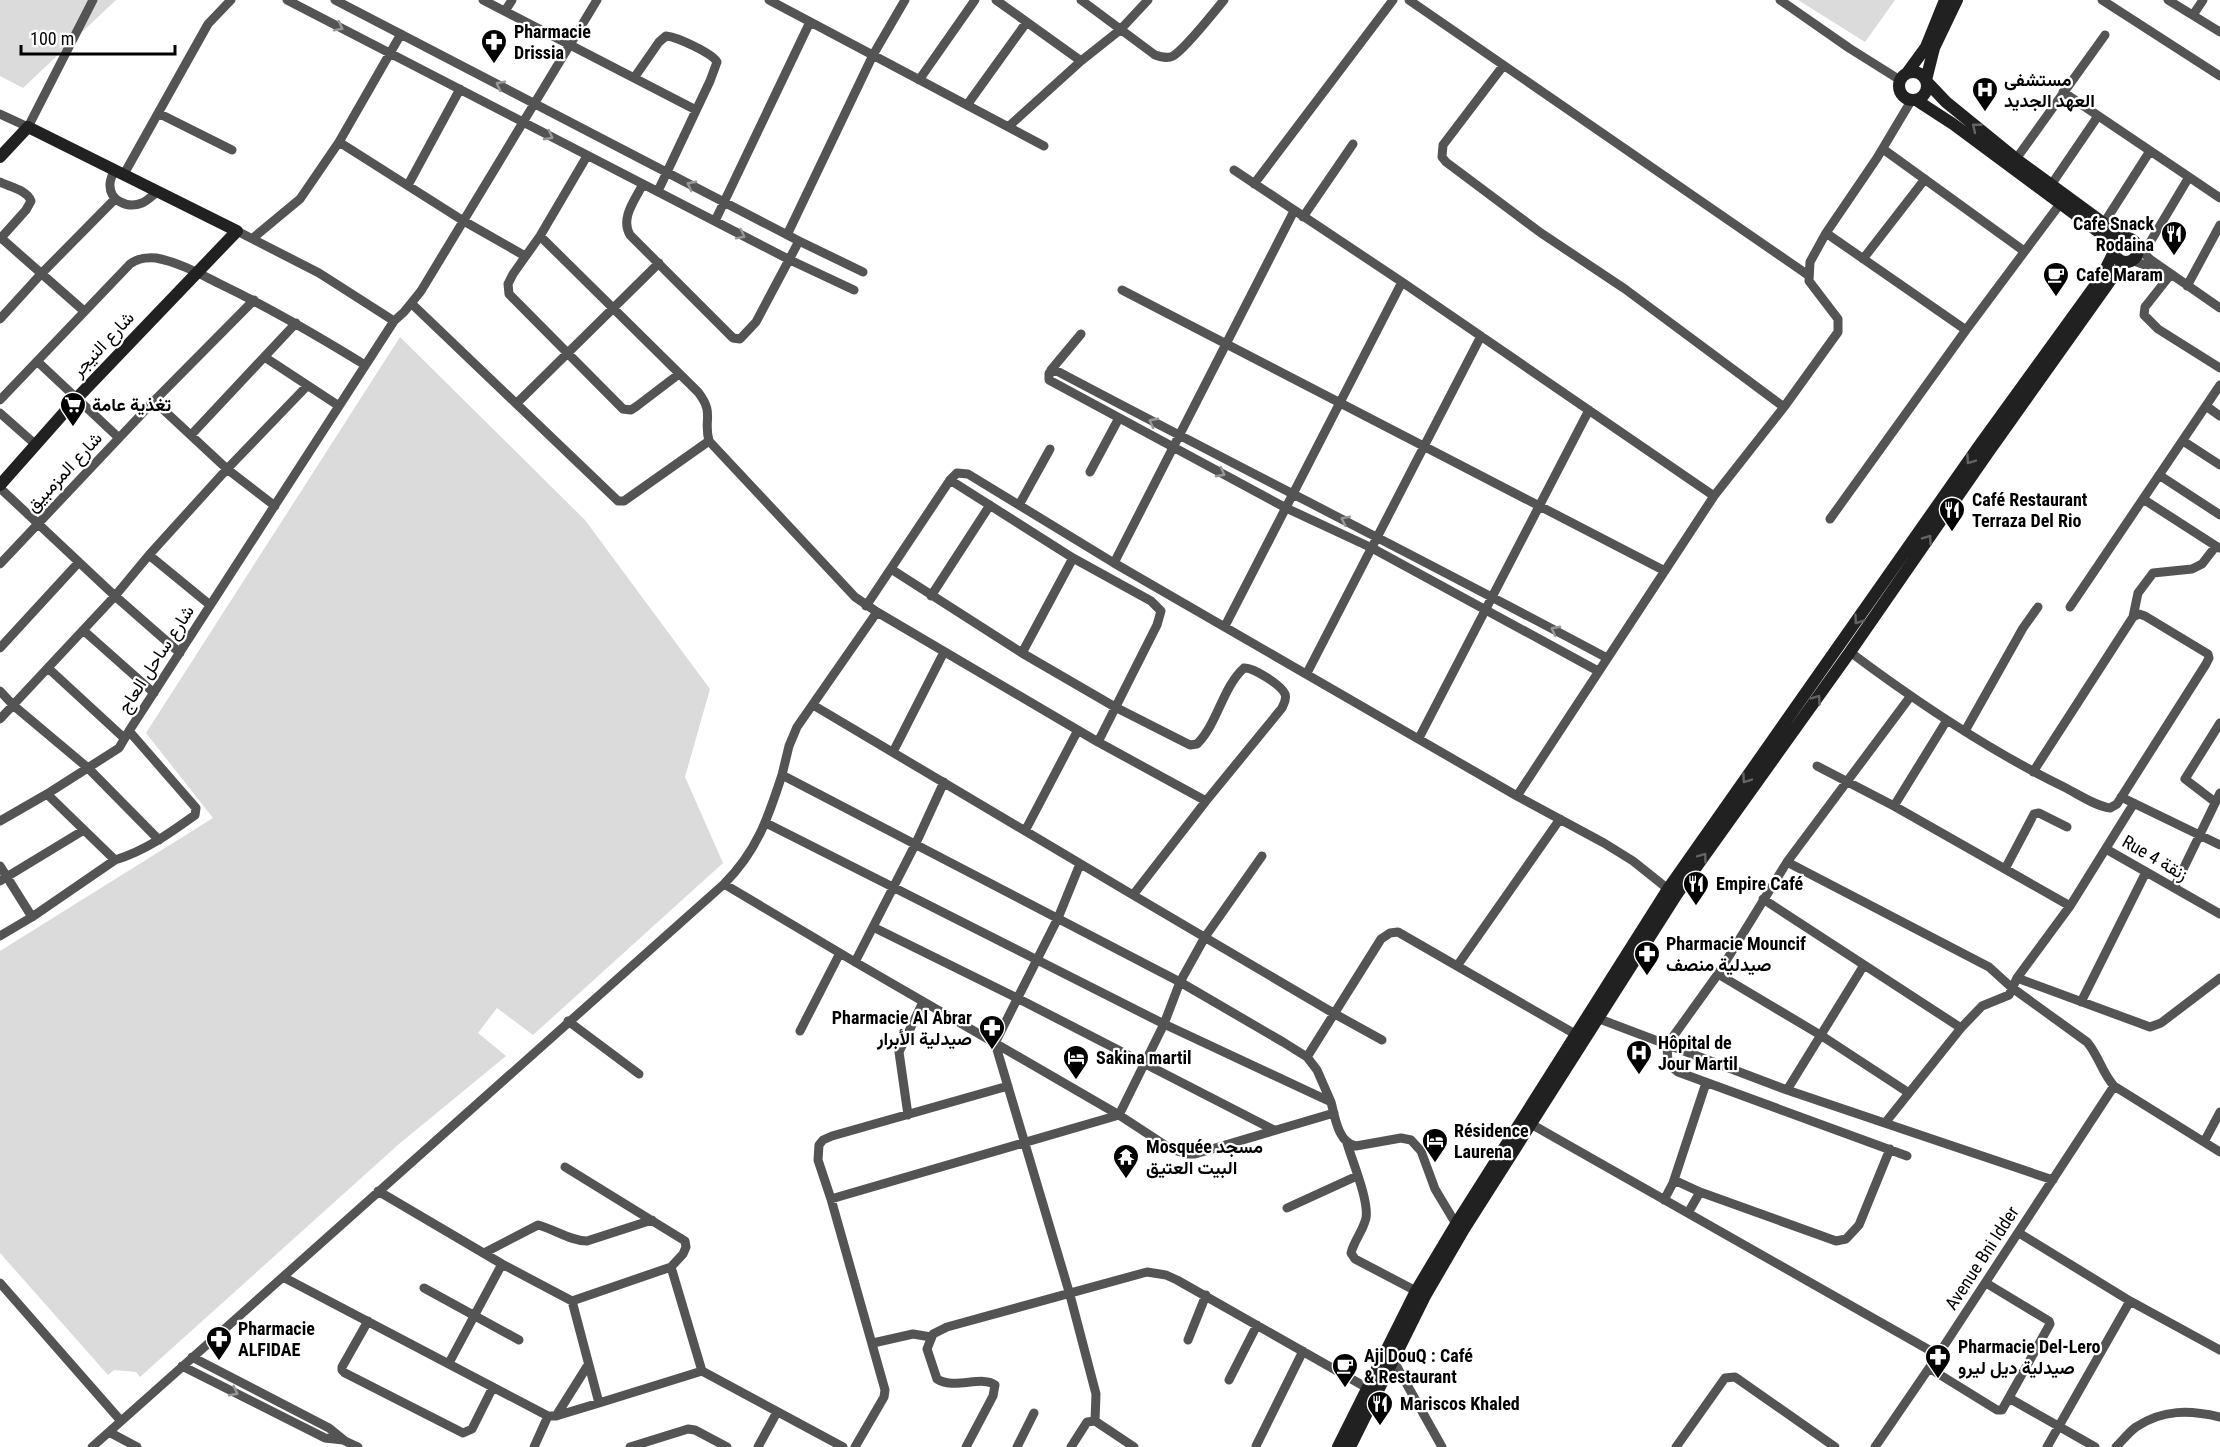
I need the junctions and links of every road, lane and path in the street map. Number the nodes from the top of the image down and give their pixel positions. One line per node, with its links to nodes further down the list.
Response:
1 (93, 0): 52 (street)
2 (231, 0): 48 (street)
3 (287, 0): 32 (street, one-way to 32)
4 (335, 0): 29 (street)
5 (483, 0): 23 (street)
6 (512, 0): 23 (street)
7 (597, 0): 31 (street, شارع ساحل العاج)
8 (769, 0): 25 (street)
9 (975, 0): 39 (street)
10 (996, 0): 26 (street)
11 (1081, 0): 27 (street)
12 (1148, 0): 27 (street)
13 (1224, 0): 27 (street)
14 (1393, 0): 69 (street)
15 (1409, 0): 35 (street)
16 (1780, 0): 36 (street)
17 (1946, 0): 36 (street)
18 (1957, 0): 40 (street)
19 (2102, 0): 37 (street)
20 (2168, 0): 24 (street)
21 (2203, 0): 24 (street)
22 (902, 1): 33 (street)
23 (505, 11): 31 (street)
24 (2193, 15): 28 (street)
25 (810, 22): 33 (street); 76 (street)
26 (1026, 24): 34 (street); 45 (street)
27 (1120, 30): 34 (street)
28 (2220, 32)
29 (401, 34): 32 (street); 44 (street, one-way to 29)
30 (2105, 34): 42 (street)
31 (570, 45): 38 (street); 44 (street, شارع ساحل العاج)
32 (390, 53): 41 (street); 53 (street)
33 (873, 55): 39 (street); 86 (street)
34 (1081, 61): 51 (street)
35 (1503, 66): 103 (street); 136 (street)
36 (1903, 76): 40 (street); 43 (street)
37 (2220, 76)
38 (634, 78): 46 (street); 46 (street)
39 (919, 80): 45 (street)
40 (1926, 81): 43 (street); 61 (street, one-way to 40)
41 (460, 89): 50 (street); 70 (street)
42 (2063, 92): 49 (street); 61 (street)
43 (1914, 100): 56 (street); 77 (street)
44 (535, 103): 50 (street, شارع ساحل العاج); 64 (street)
45 (967, 105): 51 (street)
46 (696, 110): 64 (street)
47 (0, 114): 52 (street)
48 (160, 114): 57 (street); 63 (street)
49 (2098, 116): 58 (street); 71 (street)
50 (524, 122): 59 (street, one-way to 59); 80 (street, شارع ساحل العاج)
51 (1008, 127): 55 (street)
52 (28, 128): 60 (street); 63 (street)
53 (339, 142): 70 (street); 89 (street)
54 (1353, 144): 79 (street)
55 (1044, 146)
56 (1883, 149): 66 (street); 85 (street)
57 (232, 150)
58 (2150, 151): 65 (street); 82 (street)
59 (587, 156): 68 (street); 87 (street)
60 (0, 157)
61 (2016, 159): 71 (street)
62 (1234, 170): 69 (street)
63 (119, 172): 72 (street); 75 (street)
64 (666, 172): 73 (street); 76 (street, one-way to 64)
65 (2189, 177): 74 (street); 93 (street)
66 (1925, 179): 92 (street); 95 (street)
67 (0, 182): 88 (street)
68 (643, 184): 73 (street); 98 (street)
69 (1254, 184): 78 (street)
70 (408, 185): 80 (street)
71 (2051, 185): 82 (street)
72 (157, 192): 75 (street); 84 (street)
73 (658, 192): 81 (street)
74 (2220, 198)
75 (115, 199): 101 (street)
76 (723, 202): 81 (street); 86 (street)
77 (2060, 204): 91 (street); 92 (street)
78 (1294, 211): 79 (street); 119 (street)
79 (1303, 217): 104 (street)
80 (462, 220): 94 (street); 109 (street, شارع ساحل العاج)
81 (715, 221): 96 (street, one-way to 96)
82 (2104, 223): 91 (street)
83 (2220, 225): 105 (street)
84 (237, 231): 89 (street); 99 (street, شارع النيجر)
85 (1826, 233): 95 (street); 103 (street)
86 (787, 235): 90 (street)
87 (540, 236): 94 (street); 111 (street)
88 (1, 238): 101 (street)
89 (253, 238): 114 (street)
90 (799, 241): 96 (street); 100 (street)
91 (2118, 245): 93 (street); 97 (street); 248 (street, one-way to 248)
92 (2024, 251): 116 (street)
93 (2140, 251): 97 (street); 102 (street)
94 (525, 256): 120 (street)
95 (1863, 259): 116 (street)
96 (790, 260): 98 (street); 106 (street)
97 (2128, 261): 102 (street); 191 (street, one-way to 97)
98 (659, 263): 111 (street)
99 (196, 272): 108 (street); 112 (street); 129 (street, شارع النيجر)
100 (863, 272)
101 (41, 273): 112 (street); 113 (street)
102 (2169, 273): 105 (street); 124 (street)
103 (1808, 275): 136 (street)
104 (1402, 282): 118 (street); 133 (street)
105 (2187, 286): 110 (street)
106 (854, 290)
107 (1122, 290): 119 (street)
108 (254, 300): 115 (street); 131 (street, شارع المزمبيق)
109 (412, 304): 114 (street, شارع ساحل العاج); 132 (street)
110 (2219, 305)
111 (614, 307): 120 (street); 126 (street)
112 (84, 311): 122 (street)
113 (0, 319)
114 (394, 321): 123 (street, شارع ساحل العاج)
115 (296, 323): 121 (street); 123 (street)
116 (1966, 330): 165 (street)
117 (1082, 334): 125 (street)
118 (1481, 336): 137 (street); 147 (street)
119 (1226, 344): 133 (street); 142 (street)
120 (568, 353): 126 (street); 132 (street)
121 (266, 358): 128 (street); 141 (street)
122 (38, 362): 129 (street); 130 (street)
123 (365, 365): 134 (street, شارع ساحل العاج)
124 (2220, 368)
125 (1051, 370): 140 (street); 142 (street, one-way to 125)
126 (679, 374): 144 (street)
127 (2220, 385): 135 (street)
128 (307, 386): 134 (street); 151 (street)
129 (77, 398): 143 (street); 146 (street, شارع النيجر)
130 (0, 400)
131 (154, 401): 141 (street); 143 (street, شارع المزمبيق)
132 (517, 403): 144 (street)
133 (1339, 403): 147 (street); 156 (street)
134 (339, 406): 161 (street, شارع ساحل العاج)
135 (2206, 406): 139 (street); 145 (street)
136 (1784, 407): 157 (street)
137 (1589, 410): 157 (street); 162 (street)
138 (0, 413): 146 (street)
139 (2220, 416)
140 (1119, 418): 148 (street); 152 (street)
141 (192, 435): 151 (street)
142 (1179, 435): 148 (street); 156 (street)
143 (119, 438): 166 (street, شارع المزمبيق)
144 (709, 441): 181 (street)
145 (2182, 441): 150 (street); 153 (street)
146 (35, 444): 155 (street, شارع النيجر)
147 (1424, 446): 162 (street); 167 (street)
148 (1173, 447): 163 (street, one-way to 163); 173 (street)
149 (1050, 449): 160 (street)
150 (2220, 465)
151 (227, 469): 161 (street); 170 (street)
152 (1090, 472)
153 (2159, 475): 158 (street); 164 (street)
154 (950, 480): 159 (street); 160 (street); 175 (street)
155 (0, 486): 166 (street)
156 (1292, 494): 163 (street); 167 (street, one-way to 156)
157 (1714, 496): 176 (street)
158 (2143, 499): 168 (street); 182 (street)
159 (990, 505): 171 (street); 178 (street)
160 (1019, 505): 173 (street)
161 (275, 506): 180 (street, شارع ساحل العاج)
162 (1539, 506): 176 (street); 179 (street)
163 (1286, 508): 169 (street); 187 (street)
164 (2220, 514)
165 (1830, 519)
166 (38, 524): 172 (street); 174 (street, شارع المزمبيق)
167 (1378, 536): 169 (street); 179 (street)
168 (2218, 547): 186 (street)
169 (1372, 548): 184 (street); 197 (street)
170 (149, 555): 177 (street); 180 (street)
171 (1073, 558): 193 (street); 203 (street)
172 (79, 562): 177 (street); 189 (street)
173 (1114, 563): 187 (street)
174 (0, 564)
175 (891, 569): 178 (street); 181 (street)
176 (1665, 571): 194 (street)
177 (115, 596): 188 (street); 192 (street)
178 (931, 596): 193 (street)
179 (1492, 597): 184 (street); 194 (street, one-way to 179)
180 (210, 605): 192 (street, شارع ساحل العاج)
181 (866, 606): 185 (street)
182 (2070, 607)
183 (2038, 608): 208 (street)
184 (1486, 609): 196 (street); 210 (street)
185 (877, 612): 190 (street); 202 (street)
186 (2133, 617): 215 (street); 222 (street)
187 (1225, 626): 197 (street)
188 (83, 630): 195 (street); 199 (street)
189 (0, 648)
190 (944, 652): 207 (street); 212 (street)
191 (1850, 652): 200 (street); 273 (street, one-way to 191)
192 (180, 653): 199 (street, شارع ساحل العاج)
193 (1023, 653): 203 (street)
194 (1607, 658): 196 (street)
195 (48, 668): 201 (street); 209 (street)
196 (1598, 671): 221 (street)
197 (1307, 673): 210 (street)
198 (0, 691): 201 (street)
199 (154, 693): 209 (street, شارع ساحل العاج)
200 (1910, 697): 205 (street); 218 (street)
201 (13, 705): 204 (street); 214 (street)
202 (813, 705): 212 (street); 216 (street)
203 (1115, 707): 211 (street); 223 (street)
204 (0, 719)
205 (1947, 720): 208 (street); 226 (street)
206 (2220, 723): 224 (street)
207 (1078, 730): 211 (street); 232 (street)
208 (1965, 731): 215 (street)
209 (127, 734): 214 (street); 234 (street, شارع ساحل العاج)
210 (1419, 738): 221 (street)
211 (1098, 742): 223 (street)
212 (893, 752): 217 (street)
213 (1817, 766): 218 (street)
214 (88, 768): 220 (street); 234 (street)
215 (2033, 772): 222 (street)
216 (782, 775): 229 (street); 235 (street)
217 (944, 782): 232 (street); 235 (street)
218 (1845, 782): 226 (street); 240 (street)
219 (2220, 793): 224 (street)
220 (47, 794): 228 (street); 231 (street)
221 (1517, 796): 227 (street)
222 (2121, 797): 225 (street)
223 (1206, 801): 250 (street)
224 (2215, 802): 233 (street)
225 (2134, 804): 233 (street); 237 (street)
226 (1894, 806): 243 (street)
227 (1560, 819): 248 (street); 263 (street)
228 (0, 821)
229 (766, 823): 246 (street); 247 (street)
230 (2067, 827): 243 (street)
231 (84, 830): 239 (street); 245 (street)
232 (1025, 831): 241 (street)
233 (2199, 835): 236 (street); 249 (street)
234 (159, 840): 239 (street, شارع ساحل العاج)
235 (916, 843): 247 (street); 255 (street)
236 (2220, 844)
237 (2106, 849): 244 (street, Rue 4 زنقة); 252 (street)
238 (1262, 856): 258 (street)
239 (115, 860): 254 (street, شارع ساحل العاج)
240 (1787, 862): 251 (street); 268 (street)
241 (1080, 864): 250 (street); 255 (street)
242 (0, 866): 245 (street)
243 (2006, 869): 252 (street)
244 (2146, 872): 249 (street, Rue 4 زنقة); 271 (street)
245 (4, 879): 254 (street)
246 (724, 884): 259 (street); 274 (street)
247 (894, 886): 256 (street); 260 (street)
248 (1668, 888): 278 (street)
249 (2174, 888): 253 (street, Rue 4 زنقة)
250 (1133, 895): 258 (street)
251 (1764, 899): 262 (street); 264 (street)
252 (2070, 906): 265 (street)
253 (2220, 914)
254 (32, 917): 257 (street, شارع ساحل العاج)
255 (1058, 918): 260 (street); 267 (street)
256 (873, 927): 261 (street); 269 (street)
257 (0, 936)
258 (1205, 937): 267 (street); 272 (street)
259 (840, 953): 261 (street); 277 (street)
260 (1037, 959): 269 (street); 275 (street)
261 (855, 962): 270 (street)
262 (1864, 965): 276 (street); 279 (street)
263 (1457, 966): 272 (street); 278 (street)
264 (1718, 974): 279 (street); 282 (street)
265 (2017, 978): 268 (street); 271 (street)
266 (2220, 978): 271 (street)
267 (1180, 982): 275 (street); 283 (street)
268 (2011, 987): 276 (street); 288 (street)
269 (1017, 998): 281 (street); 284 (street)
270 (923, 1002): 281 (street); 294 (street)
271 (2081, 1002)
272 (1335, 1014): 280 (street); 283 (street)
273 (1597, 1018): 282 (street); 296 (street)
274 (568, 1021): 285 (street); 309 (street)
275 (1164, 1024): 284 (street); 291 (street)
276 (1961, 1028): 290 (street)
277 (800, 1031)
278 (1575, 1034): 316 (street)
279 (1822, 1036): 289 (street); 290 (street)
280 (1382, 1040)
281 (995, 1043): 287 (street); 295 (street)
282 (1667, 1045): 286 (street); 289 (street)
283 (1307, 1057): 291 (street)
284 (1144, 1064): 295 (street); 298 (street)
285 (639, 1074)
286 (1706, 1083): 302 (street); 307 (street)
287 (1008, 1086): 294 (street); 299 (street)
288 (2114, 1086): 300 (street); 308 (street, Avenue Bni Idder)
289 (1787, 1090): 297 (street)
290 (1909, 1093): 297 (street)
291 (1330, 1102): 293 (street)
292 (2220, 1112): 300 (street)
293 (1334, 1113): 298 (street); 301 (street)
294 (908, 1115): 311 (street)
295 (1119, 1115): 298 (street); 299 (street)
296 (1530, 1124): 312 (street); 341 (street)
297 (1885, 1124): 308 (street)
298 (1274, 1130)
299 (1025, 1142): 311 (street); 326 (street)
300 (2204, 1142): 303 (street)
301 (1347, 1143): 306 (street); 316 (street)
302 (1890, 1149): 304 (street); 310 (street)
303 (2220, 1152)
304 (1907, 1156)
305 (565, 1167): 315 (street)
306 (1357, 1176): 313 (street); 325 (street)
307 (1674, 1180): 310 (street); 312 (street)
308 (2053, 1180): 317 (street, Avenue Bni Idder)
309 (378, 1191): 318 (street); 321 (street)
310 (1700, 1192): 314 (street)
311 (831, 1199): 336 (street)
312 (1664, 1200): 314 (street)
313 (1287, 1208)
314 (1688, 1213): 339 (street)
315 (652, 1220): 318 (street); 320 (street)
316 (1456, 1224): 325 (street)
317 (2019, 1233): 323 (street, Avenue Bni Idder); 329 (street)
318 (484, 1253): 319 (street)
319 (502, 1264): 328 (street); 330 (street)
320 (671, 1267): 328 (street); 346 (street)
321 (283, 1277): 331 (street); 340 (street)
322 (0, 1283): 356 (street)
323 (1986, 1283): 339 (street, Avenue Bni Idder); 350 (street)
324 (424, 1288): 330 (street)
325 (1416, 1291): 341 (street)
326 (1070, 1294): 327 (street); 333 (street); 357 (street)
327 (1206, 1295): 332 (street); 334 (street)
328 (572, 1301): 343 (street)
329 (2130, 1301): 337 (street); 358 (street)
330 (474, 1315): 335 (street); 342 (street)
331 (368, 1321): 342 (street); 348 (street)
332 (1257, 1325): 338 (street); 347 (street)
333 (930, 1337): 336 (street); 372 (street)
334 (1188, 1340)
335 (519, 1341)
336 (873, 1343): 371 (street)
337 (2220, 1350)
338 (1303, 1351): 349 (street); 362 (street)
339 (1938, 1356): 345 (street, Avenue Bni Idder)
340 (192, 1357): 344 (street); 360 (street)
341 (1389, 1357): 349 (street); 377 (street); 378 (street)
342 (449, 1363): 348 (street)
343 (588, 1365): 351 (street); 354 (street)
344 (182, 1366): 356 (street); 360 (street, one-way to 360)
345 (1929, 1368): 350 (street); 381 (street, Avenue Bni Idder)
346 (702, 1371): 351 (street); 352 (street)
347 (1229, 1380)
348 (493, 1387): 354 (street)
349 (1369, 1389): 376 (street)
350 (2009, 1398): 358 (street)
351 (599, 1402): 354 (street)
352 (777, 1412): 361 (street); 369 (street)
353 (1034, 1413): 373 (street)
354 (552, 1416): 366 (street)
355 (2220, 1416): 384 (street)
356 (121, 1421): 359 (street)
357 (1095, 1421): 374 (street); 375 (street)
358 (2059, 1426): 382 (street); 383 (street)
359 (108, 1432): 363 (street); 364 (street)
360 (345, 1441): 365 (street)
361 (828, 1444): 370 (street)
362 (1256, 1446)
363 (92, 1447)
364 (137, 1447)
365 (358, 1447)
366 (534, 1447)
367 (630, 1447): 368 (street)
368 (727, 1447)
369 (758, 1447)
370 (843, 1447)
371 (855, 1447)
372 (966, 1447)
373 (1017, 1447)
374 (1071, 1447)
375 (1134, 1447)
376 (1338, 1447)
377 (1350, 1447)
378 (1442, 1447)
379 (1676, 1447): 380 (street)
380 (1834, 1447)
381 (1875, 1447)
382 (2047, 1447)
383 (2095, 1447)
384 (2116, 1447)

